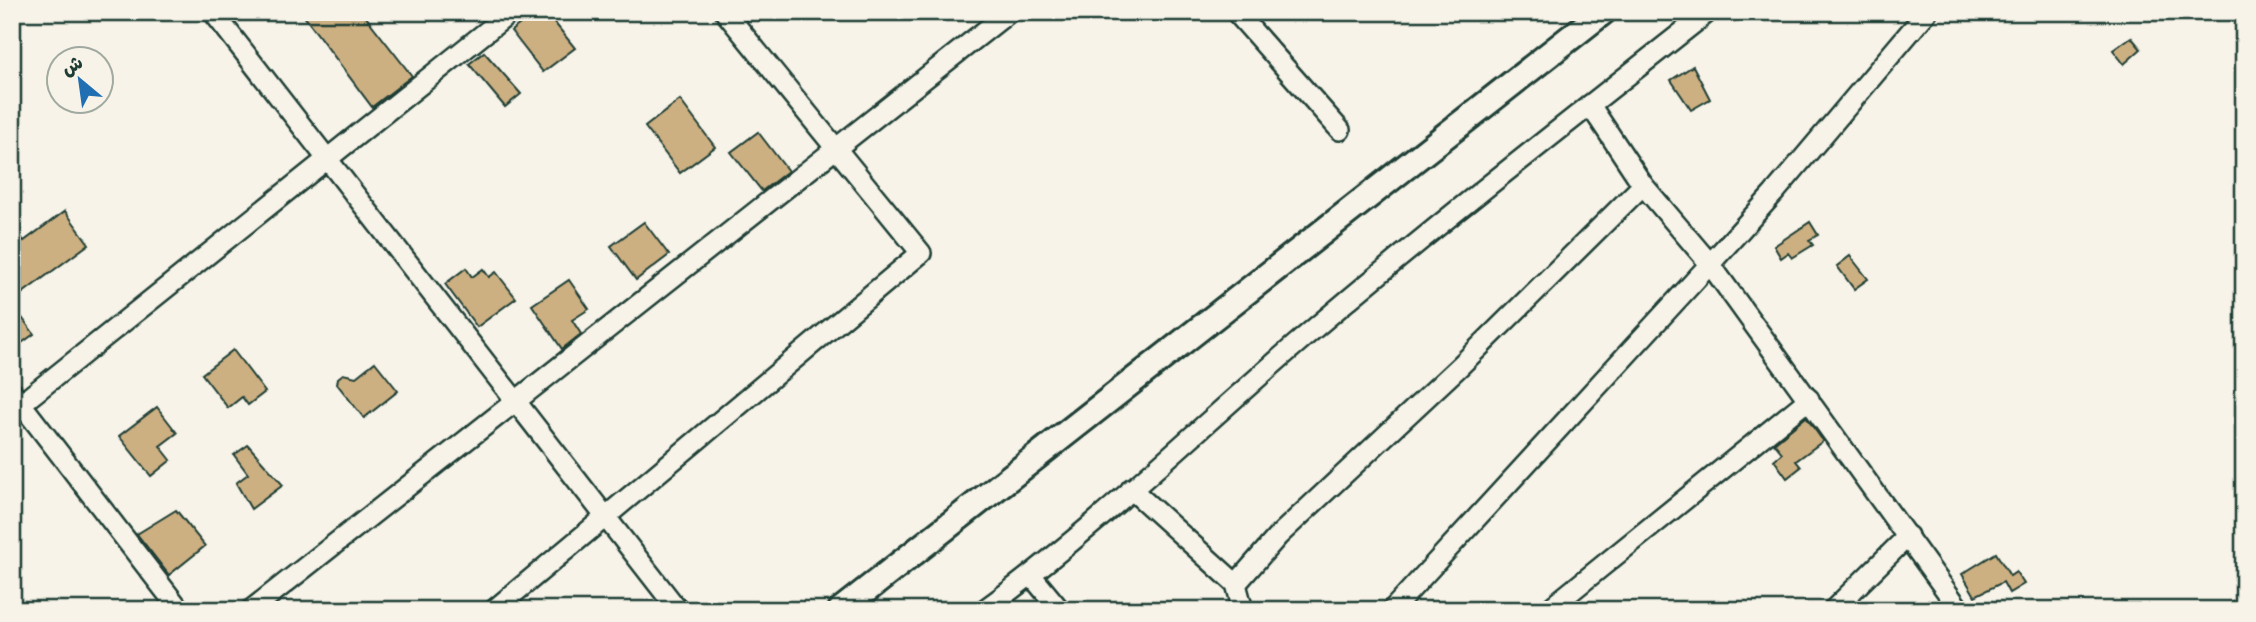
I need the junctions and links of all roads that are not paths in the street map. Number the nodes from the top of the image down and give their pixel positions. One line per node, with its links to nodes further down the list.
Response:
1 (213, 12): 12 (street)
2 (511, 12): 12 (street)
3 (725, 12): 11 (street)
4 (1009, 12): 11 (street)
5 (1236, 12): 10 (street)
6 (1603, 12): 28 (street)
7 (1708, 12): 9 (street)
8 (1927, 12): 14 (street)
9 (1590, 105): 13 (street); 18 (street)
10 (1340, 130)
11 (836, 149): 16 (street); 19 (street)
12 (327, 158): 16 (street); 17 (street)
13 (1643, 185): 14 (street); 22 (street)
14 (1710, 264): 15 (street); 32 (street)
15 (1809, 399): 20 (street); 23 (street)
16 (516, 401): 19 (street); 25 (street)
17 (15, 402): 24 (street)
18 (1131, 489): 21 (street); 22 (street)
19 (606, 516): 26 (street); 27 (street)
20 (1908, 536): 33 (street); 34 (street)
21 (1031, 575): 29 (street); 30 (street)
22 (1236, 584): 31 (street)
23 (1560, 606)
24 (180, 610)
25 (251, 610)
26 (494, 610)
27 (678, 610)
28 (841, 610)
29 (984, 610)
30 (1060, 610)
31 (1243, 610)
32 (1392, 610)
33 (1833, 610)
34 (1960, 610)

